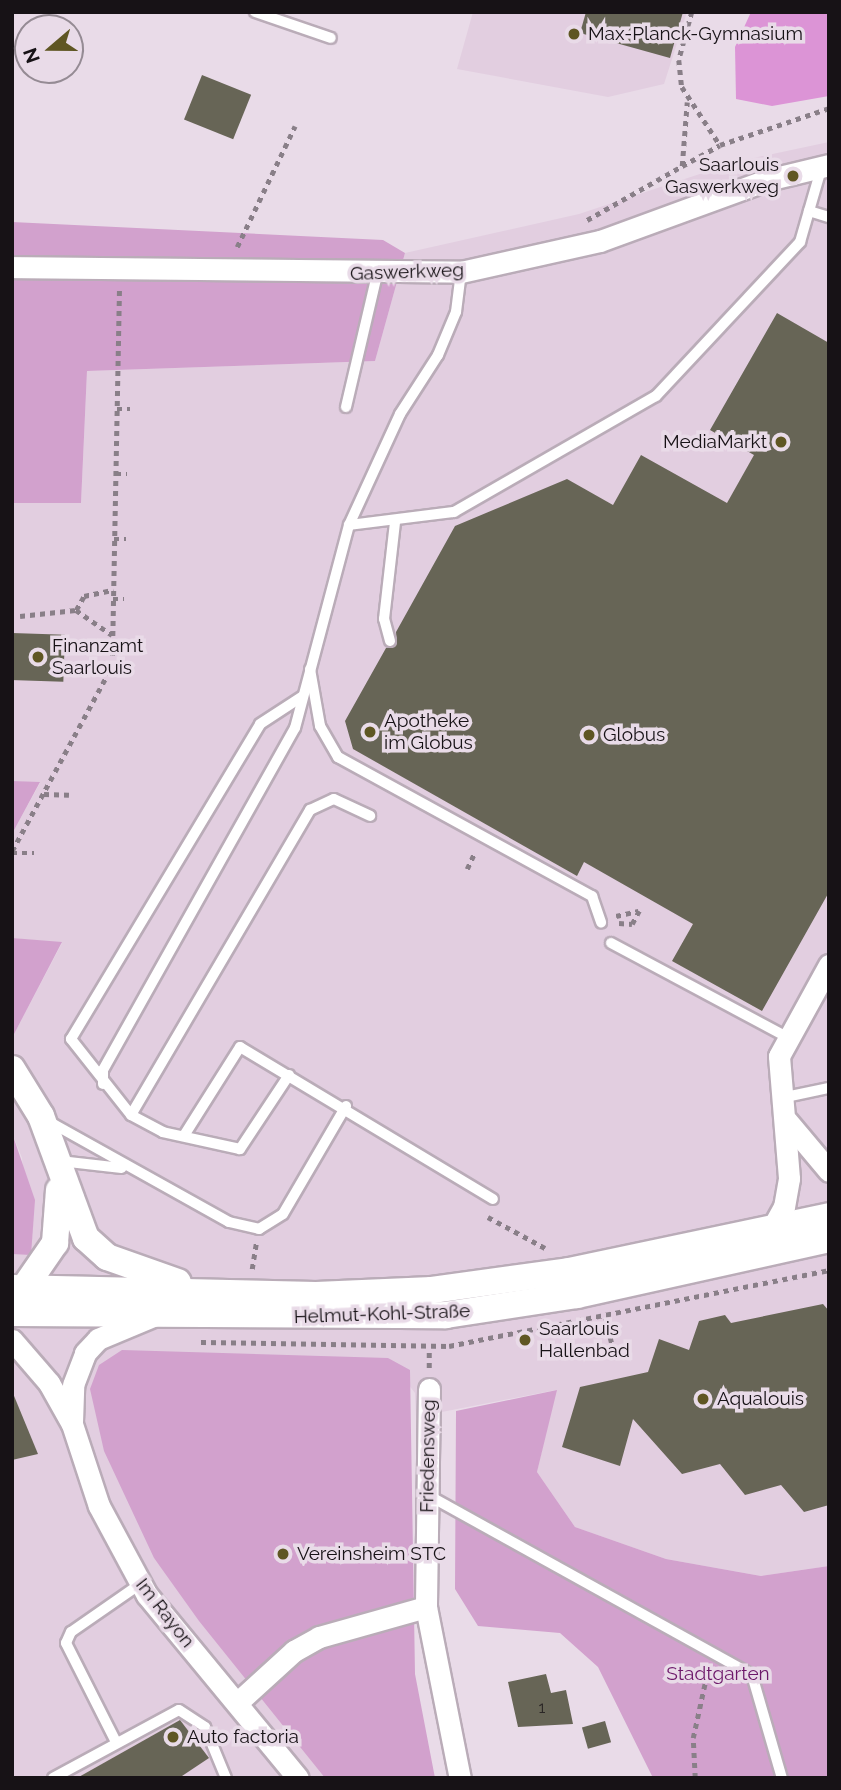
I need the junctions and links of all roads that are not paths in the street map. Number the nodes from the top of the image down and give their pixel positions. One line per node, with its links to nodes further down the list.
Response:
1 (256, 12): 2 (lane)
2 (331, 38)
3 (825, 166): 4 (lane); 7 (street, Gaswerkweg)
4 (809, 211): 5 (lane); 10 (lane)
5 (829, 217)
6 (12, 267): 8 (street, Gaswerkweg)
7 (461, 272): 8 (street, Gaswerkweg); 11 (lane)
8 (377, 275): 9 (lane)
9 (346, 407)
10 (395, 522): 11 (lane); 12 (lane)
11 (349, 525): 13 (lane)
12 (390, 641)
13 (310, 668): 14 (lane); 16 (lane)
14 (303, 696): 22 (lane); 22 (lane)
15 (370, 816): 26 (lane)
16 (601, 920)
17 (611, 943): 19 (lane)
18 (829, 965): 19 (street)
19 (787, 1037): 24 (street)
20 (12, 1069): 27 (street)
21 (289, 1074): 25 (lane); 29 (lane); 29 (lane)
22 (103, 1084): 26 (lane)
23 (829, 1088): 24 (lane)
24 (781, 1098): 28 (street)
25 (346, 1106): 31 (lane); 33 (lane)
26 (131, 1115): 29 (lane)
27 (41, 1116): 30 (street); 31 (lane)
28 (787, 1121): 32 (street); 35 (street)
29 (185, 1133)
30 (55, 1161): 31 (lane); 37 (street); 38 (street)
31 (122, 1168)
32 (829, 1171)
33 (493, 1199)
34 (829, 1216): 35 (street, Helmut-Kohl-Straße)
35 (771, 1230): 38 (street, Helmut-Kohl-Straße)
36 (829, 1239): 40 (street, Helmut-Kohl-Straße)
37 (18, 1288): 38 (street, Helmut-Kohl-Straße)
38 (222, 1294)
39 (12, 1313): 40 (street, Helmut-Kohl-Straße)
40 (155, 1315): 43 (street, Im Rayon)
41 (12, 1340): 43 (street, Im Rayon)
42 (429, 1388): 44 (street, Friedensweg)
43 (72, 1424): 45 (street, Im Rayon)
44 (426, 1494): 46 (street, Friedensweg); 53 (lane)
45 (140, 1584): 47 (street, Im Rayon); 48 (lane)
46 (426, 1607): 47 (street); 52 (street, Friedensweg)
47 (238, 1702): 51 (street, Im Rayon)
48 (116, 1742): 49 (lane); 50 (lane)
49 (53, 1778)
50 (226, 1778)
51 (298, 1778)
52 (460, 1778)
53 (782, 1778)

